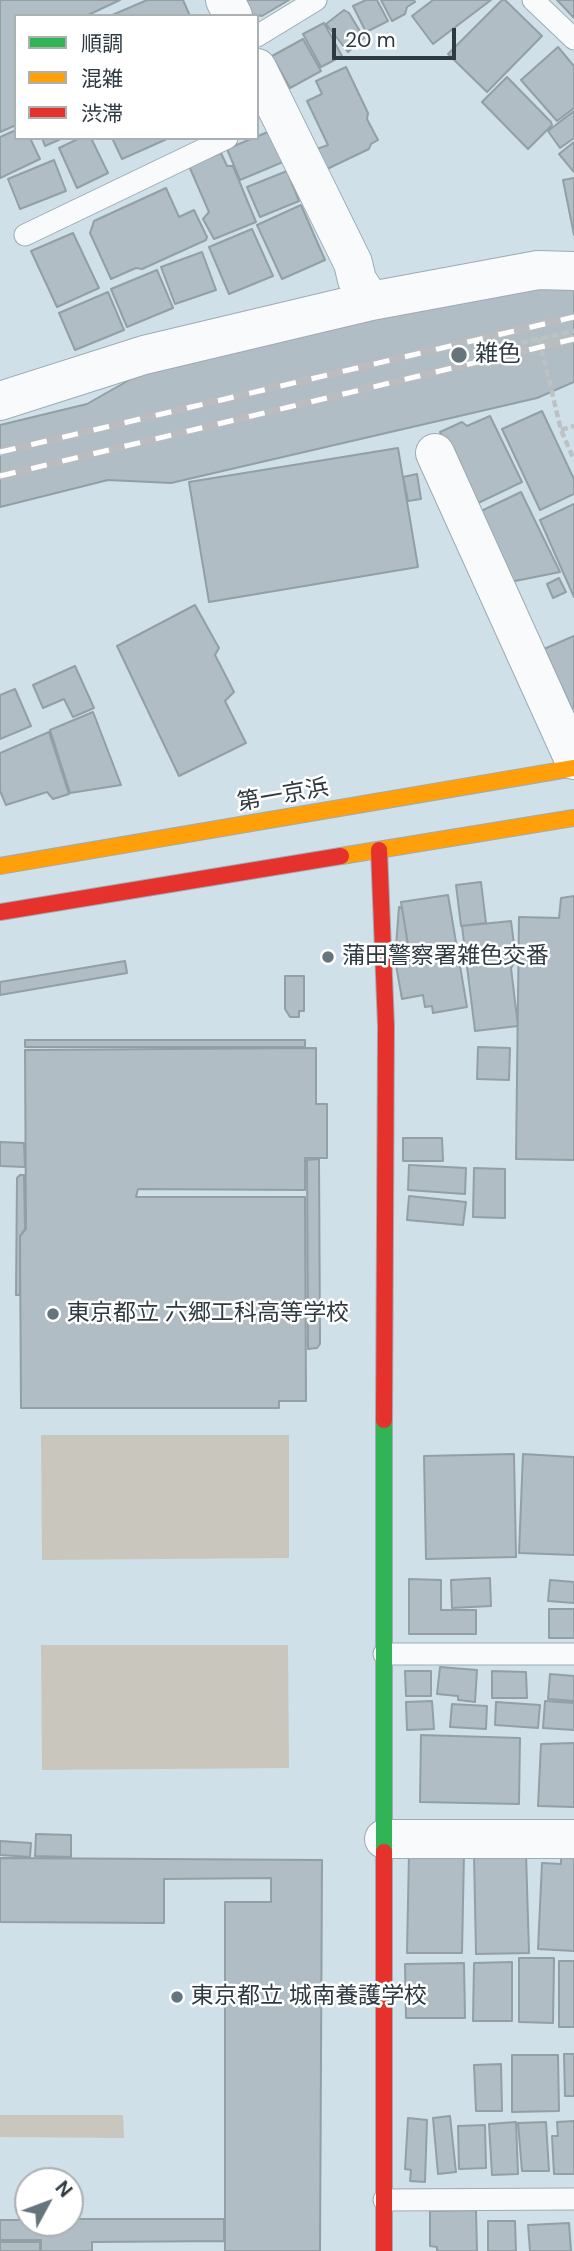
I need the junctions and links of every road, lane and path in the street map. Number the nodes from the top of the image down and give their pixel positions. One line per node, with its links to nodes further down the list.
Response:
1 (316, 0): 3 (lane)
2 (533, 0): 4 (lane)
3 (259, 35)
4 (574, 40)
5 (259, 77): 6 (street)
6 (268, 118): 10 (street)
7 (223, 140): 8 (lane)
8 (25, 236)
9 (574, 271): 10 (street)
10 (371, 302): 14 (street)
11 (574, 331): 12 (path)
12 (539, 339): 13 (path); 16 (path)
13 (521, 343)
14 (0, 401)
15 (574, 426): 16 (path)
16 (561, 430): 18 (path)
17 (435, 453): 19 (street)
18 (574, 460)
19 (574, 760)
20 (574, 768): 23 (main road, 第一京浜)
21 (574, 818): 22 (main road)
22 (379, 850): 24 (main road); 25 (main road)
23 (0, 866)
24 (0, 912)
25 (384, 1654): 26 (lane); 27 (main road)
26 (574, 1654)
27 (384, 1839): 28 (street); 30 (main road)
28 (574, 1839)
29 (574, 2199): 30 (lane)
30 (384, 2200): 31 (main road)
31 (384, 2251)

